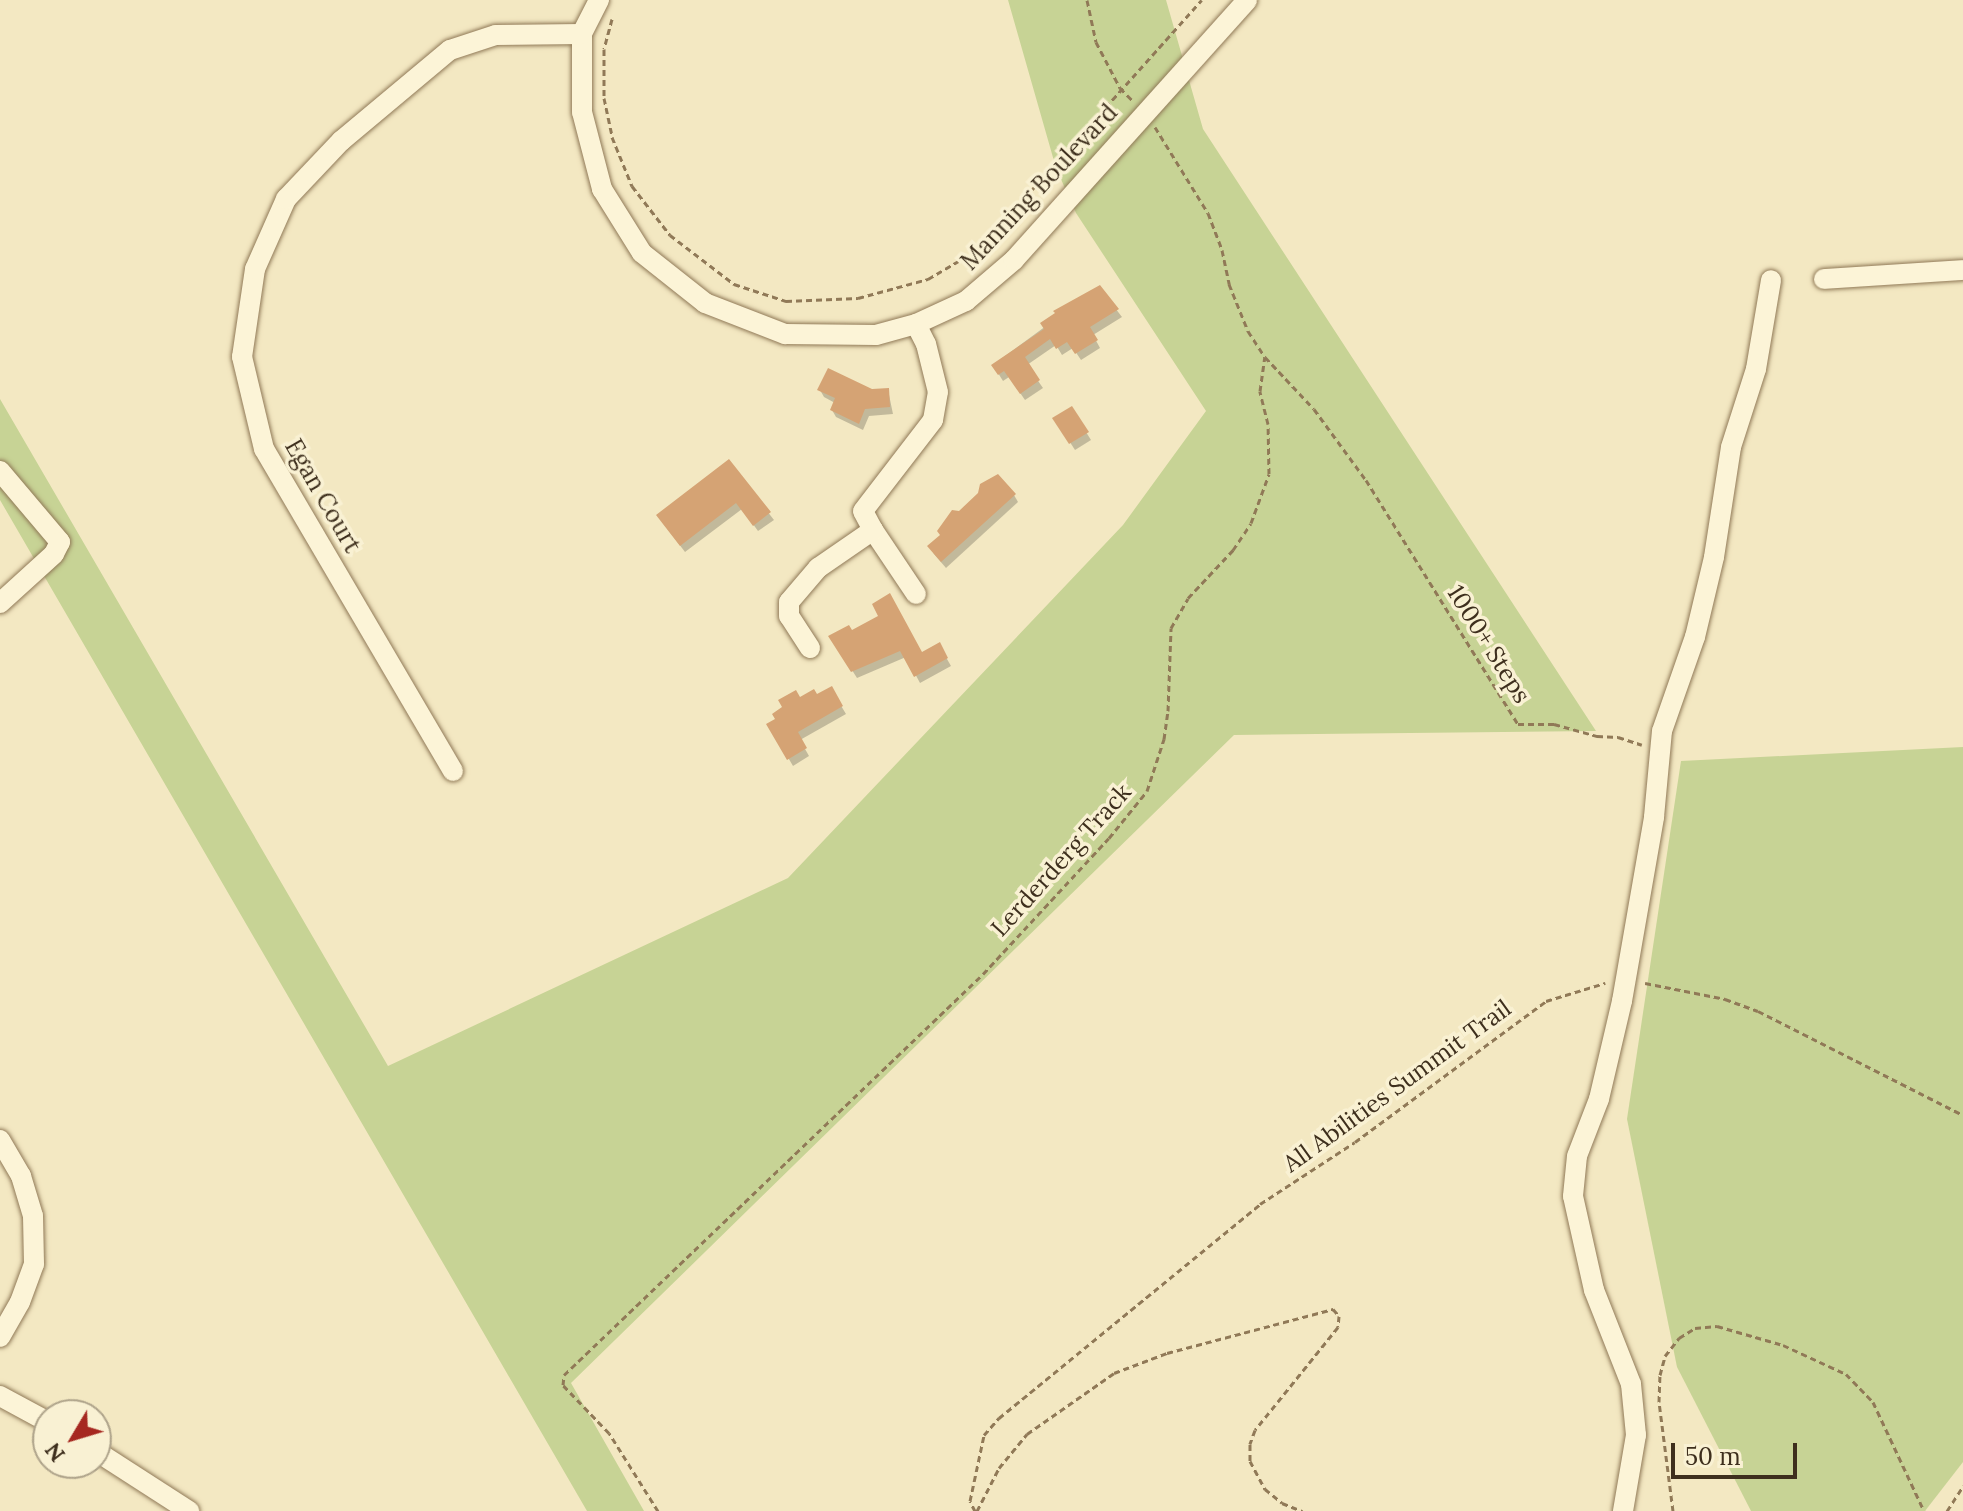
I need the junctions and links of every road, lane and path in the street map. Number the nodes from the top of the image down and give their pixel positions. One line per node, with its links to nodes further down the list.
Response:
1 (1087, 0): 6 (path)
2 (1202, 0): 6 (path)
3 (1247, 0): 7 (street, Manning Boulevard)
4 (607, 3): 5 (street, Manning Boulevard); 6 (path)
5 (582, 34): 11 (street, Manning Boulevard); 19 (street, Egan Court)
6 (1120, 88): 7 (path)
7 (1143, 114): 11 (street, Manning Boulevard); 12 (path)
8 (1963, 270): 9 (street)
9 (1824, 279)
10 (1771, 280): 20 (street)
11 (916, 324): 14 (street)
12 (1265, 357): 18 (path, 1000+ Steps); 29 (path, Lerderderg Track)
13 (0, 471): 16 (street)
14 (873, 530): 15 (street); 17 (street)
15 (916, 594)
16 (0, 603)
17 (810, 648)
18 (1646, 747)
19 (453, 771)
20 (1626, 982): 21 (path, All Abilities Summit Trail); 30 (path, All Abilities Summit Trail); 32 (street)
21 (1963, 1115)
22 (0, 1140): 23 (street)
23 (0, 1337)
24 (0, 1396): 25 (street)
25 (32, 1413)
26 (112, 1461): 28 (street)
27 (1963, 1486): 35 (path)
28 (189, 1511)
29 (658, 1511)
30 (976, 1511): 31 (path, All Abilities Summit Trail)
31 (1302, 1511)
32 (1623, 1511)
33 (1673, 1511): 34 (path)
34 (1924, 1511)
35 (1947, 1511)

